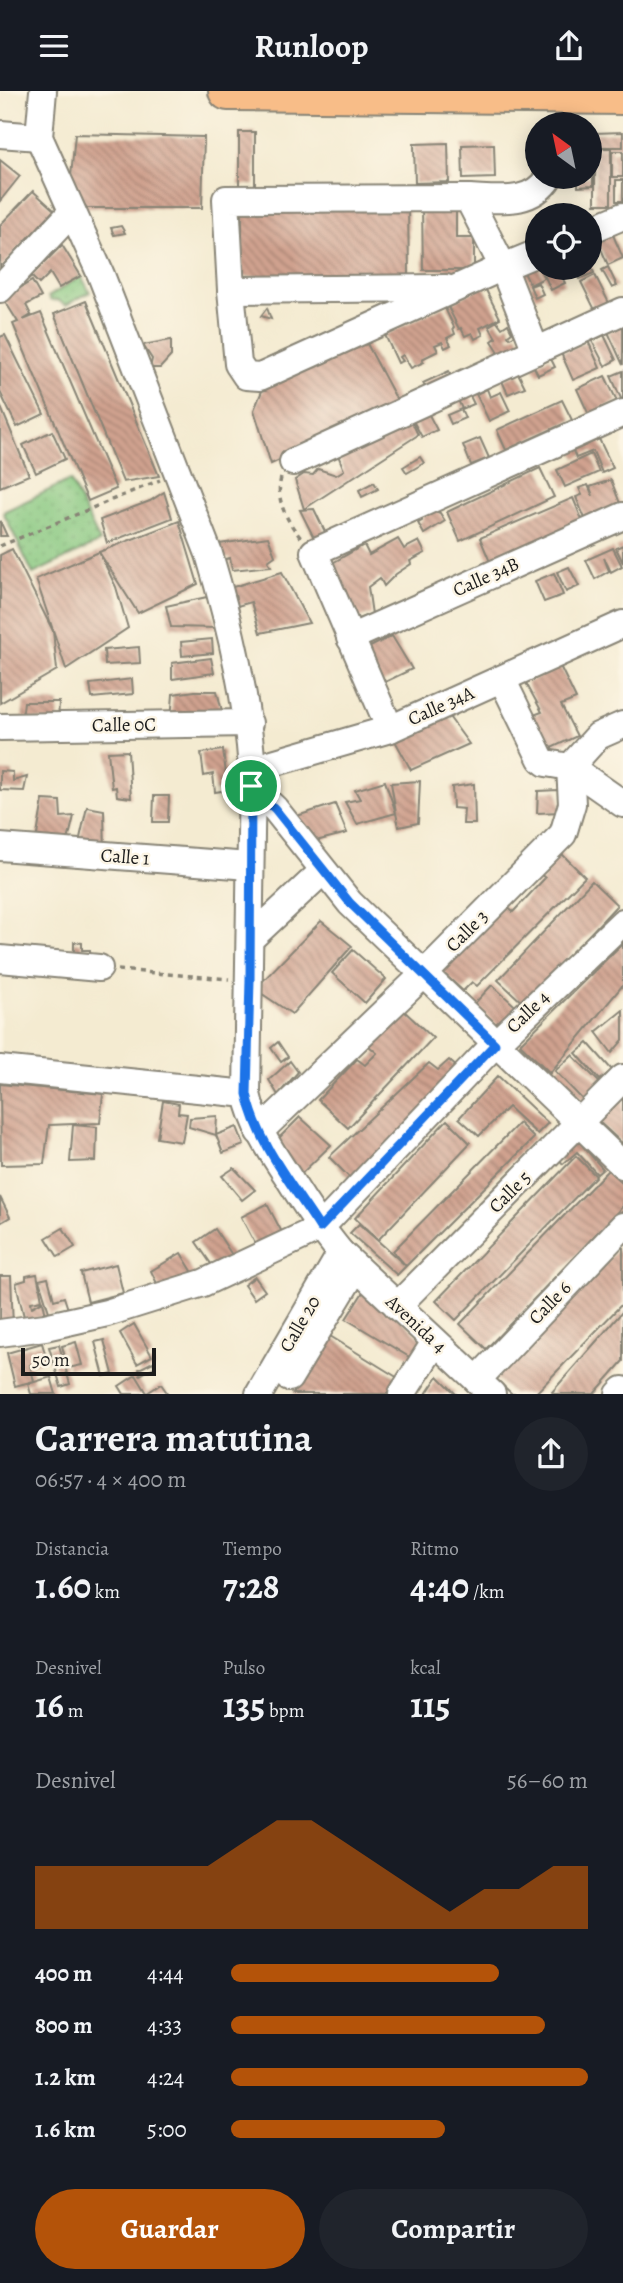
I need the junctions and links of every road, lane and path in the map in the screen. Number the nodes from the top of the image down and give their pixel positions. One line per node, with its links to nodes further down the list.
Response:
1 (43, 91): 6 (street)
2 (228, 91): 3 (highway)
3 (498, 93): 4 (highway)
4 (623, 95)
5 (0, 134): 6 (street)
6 (39, 137): 9 (street, Avenida 4)
7 (538, 189): 8 (street)
8 (468, 198): 13 (street); 16 (street)
9 (72, 212): 15 (street); 21 (street, Avenida 4)
10 (623, 216): 11 (street)
11 (602, 225)
12 (525, 258): 13 (street)
13 (503, 267): 14 (street); 18 (street)
14 (457, 288): 16 (street); 16 (street)
15 (0, 289)
16 (231, 290)
17 (623, 311): 18 (street)
18 (536, 351): 20 (street)
19 (623, 412): 24 (street)
20 (293, 462): 24 (path)
21 (178, 473): 23 (path); 28 (street, Avenida 4)
22 (623, 516): 26 (street, Calle 34B)
23 (0, 546)
24 (314, 552): 26 (street)
25 (623, 624): 27 (street, Calle 34A)
26 (350, 638): 31 (street)
27 (502, 679): 31 (street, Calle 34A); 32 (street)
28 (249, 723): 30 (street, Calle 0C); 33 (street, Avenida 4)
29 (623, 725): 32 (street)
30 (0, 727)
31 (390, 729): 33 (street, Calle 34A)
32 (570, 767): 34 (street); 42 (street, Calle 3)
33 (252, 777): 36 (street, Avenida 4); 37 (street)
34 (623, 804)
35 (0, 847): 36 (street, Calle 1)
36 (249, 866): 39 (street, Avenida 4)
37 (323, 871): 39 (street); 42 (street)
38 (623, 922): 44 (street, Calle 4)
39 (250, 939): 43 (street, Avenida 4)
40 (0, 959): 41 (street)
41 (99, 968): 43 (path)
42 (423, 975): 44 (street); 49 (street, Calle 3)
43 (250, 980): 47 (street, Avenida 4)
44 (495, 1044): 48 (street); 52 (street, Calle 4)
45 (0, 1069): 47 (street)
46 (623, 1078): 48 (street, Calle 5)
47 (247, 1094): 49 (street, Avenida 4)
48 (578, 1123): 50 (street); 54 (street, Calle 5)
49 (259, 1132): 52 (street, Avenida 4)
50 (623, 1165)
51 (623, 1227): 57 (street, Calle 6)
52 (320, 1228): 53 (street, Avenida 4); 55 (street)
53 (348, 1261): 54 (street, Avenida 4); 59 (street, Calle 20); 60 (street, Calle 20)
54 (397, 1306): 56 (street, Avenida 4)
55 (0, 1333)
56 (435, 1342): 57 (street, Avenida 4); 61 (street)
57 (484, 1387)
58 (623, 1390): 62 (street)
59 (259, 1394)
60 (279, 1394)
61 (402, 1394)
62 (619, 1394)

